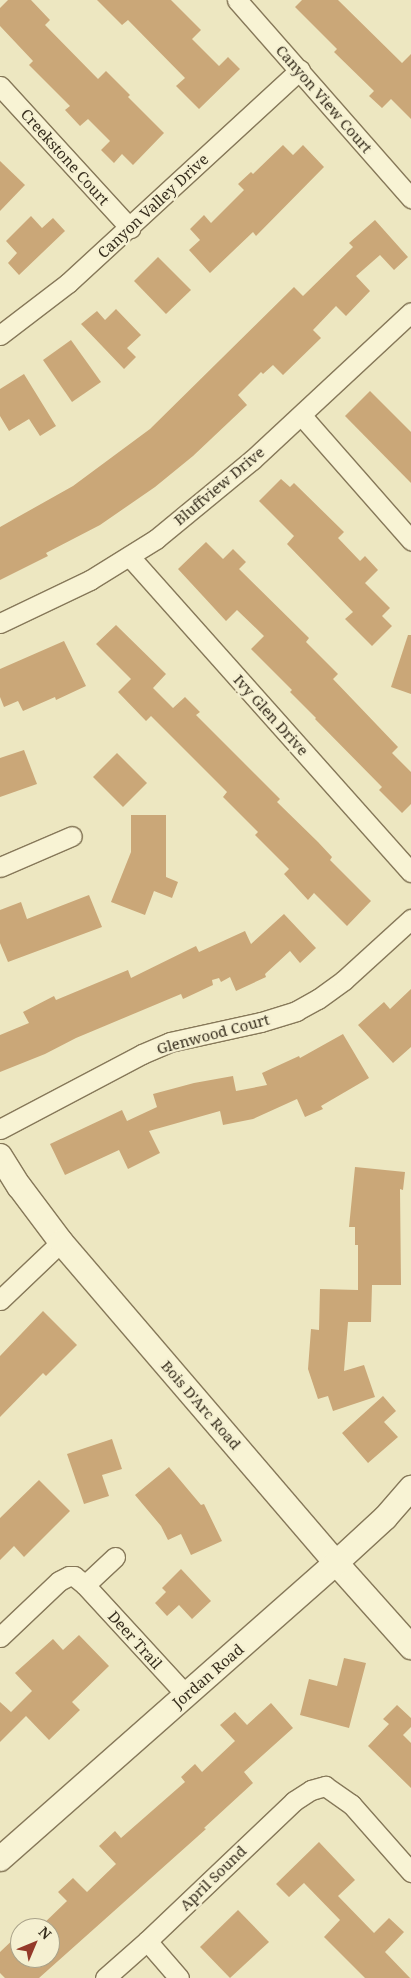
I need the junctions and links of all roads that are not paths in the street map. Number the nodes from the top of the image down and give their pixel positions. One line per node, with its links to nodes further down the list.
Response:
1 (237, 0): 2 (street, Canyon View Court)
2 (300, 70): 4 (street, Canyon View Court); 5 (street, Canyon Valley Drive)
3 (0, 86): 5 (street, Creekstone Court)
4 (411, 198)
5 (130, 228): 7 (street, Canyon Valley Drive)
6 (411, 312): 8 (street, Bluffview Drive)
7 (0, 335)
8 (301, 415): 9 (street); 10 (street, Bluffview Drive)
9 (411, 540)
10 (130, 557): 11 (street, Bluffview Drive); 14 (street, Ivy Glen Drive)
11 (0, 623)
12 (72, 836): 13 (street)
13 (0, 867)
14 (411, 872)
15 (411, 919): 16 (street, Glenwood Court)
16 (0, 1130)
17 (0, 1156): 18 (street, Bois D'Arc Road)
18 (62, 1242): 19 (street); 22 (street, Bois D'Arc Road)
19 (0, 1300)
20 (411, 1488): 22 (street, Jordan Road)
21 (115, 1557): 23 (street)
22 (336, 1563): 25 (street, Bois D'Arc Road); 26 (street, Jordan Road)
23 (85, 1585): 24 (street); 26 (street, Deer Trail)
24 (0, 1637)
25 (411, 1647)
26 (186, 1695): 27 (street, Jordan Road)
27 (0, 1860)
28 (411, 1872): 29 (street, April Sound)
29 (147, 1941): 30 (street, April Sound); 31 (street)
30 (105, 1978)
31 (180, 1978)

